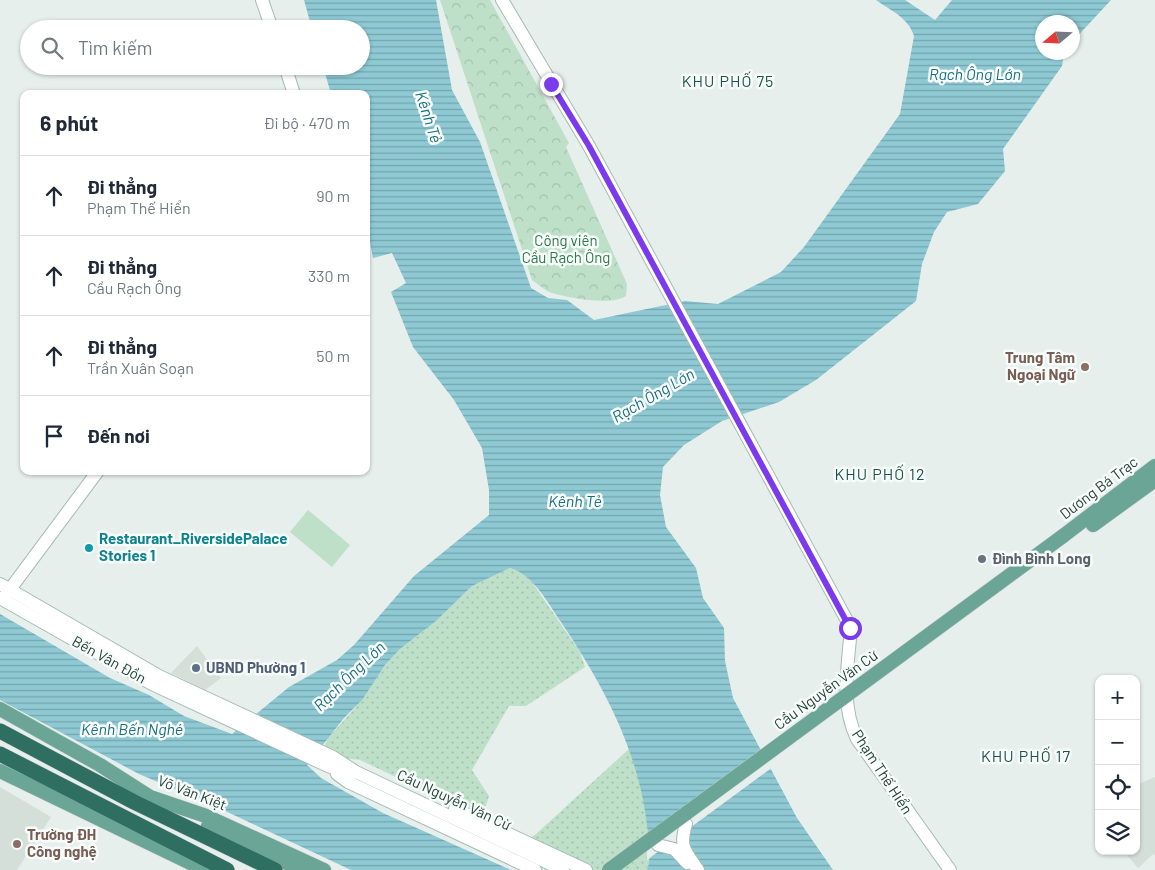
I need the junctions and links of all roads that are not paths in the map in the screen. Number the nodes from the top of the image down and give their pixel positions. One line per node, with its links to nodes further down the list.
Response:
1 (262, 0): 3 (main road)
2 (502, 0): 34 (main road, Phạm Thế Hiển)
3 (269, 20)
4 (288, 75): 5 (main road)
5 (293, 90)
6 (1155, 466): 9 (main road, Dương Bá Trạc)
7 (95, 475): 10 (main road, Bến Vân Đồn)
8 (1155, 480): 9 (main road, Dương Bá Trạc)
9 (1065, 540): 19 (main road, Cầu Nguyễn Văn Cừ); 30 (main road, Cầu Nguyễn Văn Cừ, bridge)
10 (3, 593): 15 (main road, Bến Vân Đồn)
11 (0, 709): 18 (main road, Võ Văn Kiệt)
12 (0, 719): 17 (main road, Võ Văn Kiệt)
13 (0, 731): 17 (highway, Võ Văn Kiệt)
14 (0, 754): 22 (highway)
15 (325, 759): 26 (main road); 27 (main road, Cầu Nguyễn Văn Cừ); 28 (main road, Cầu Nguyễn Văn Cừ); 29 (main road)
16 (0, 771): 21 (main road)
17 (134, 802): 18 (highway, Võ Văn Kiệt)
18 (170, 812): 23 (highway, Võ Văn Kiệt); 24 (main road); 25 (main road, Võ Văn Kiệt)
19 (686, 824): 20 (main road, Cầu Nguyễn Văn Cừ); 33 (main road)
20 (658, 845): 31 (main road, Cầu Nguyễn Văn Cừ); 32 (main road)
21 (205, 870)
22 (227, 870)
23 (275, 870)
24 (302, 870)
25 (324, 870)
26 (535, 870)
27 (552, 870)
28 (563, 870)
29 (586, 870)
30 (609, 870)
31 (623, 870)
32 (692, 870)
33 (698, 870)
34 (950, 870)

